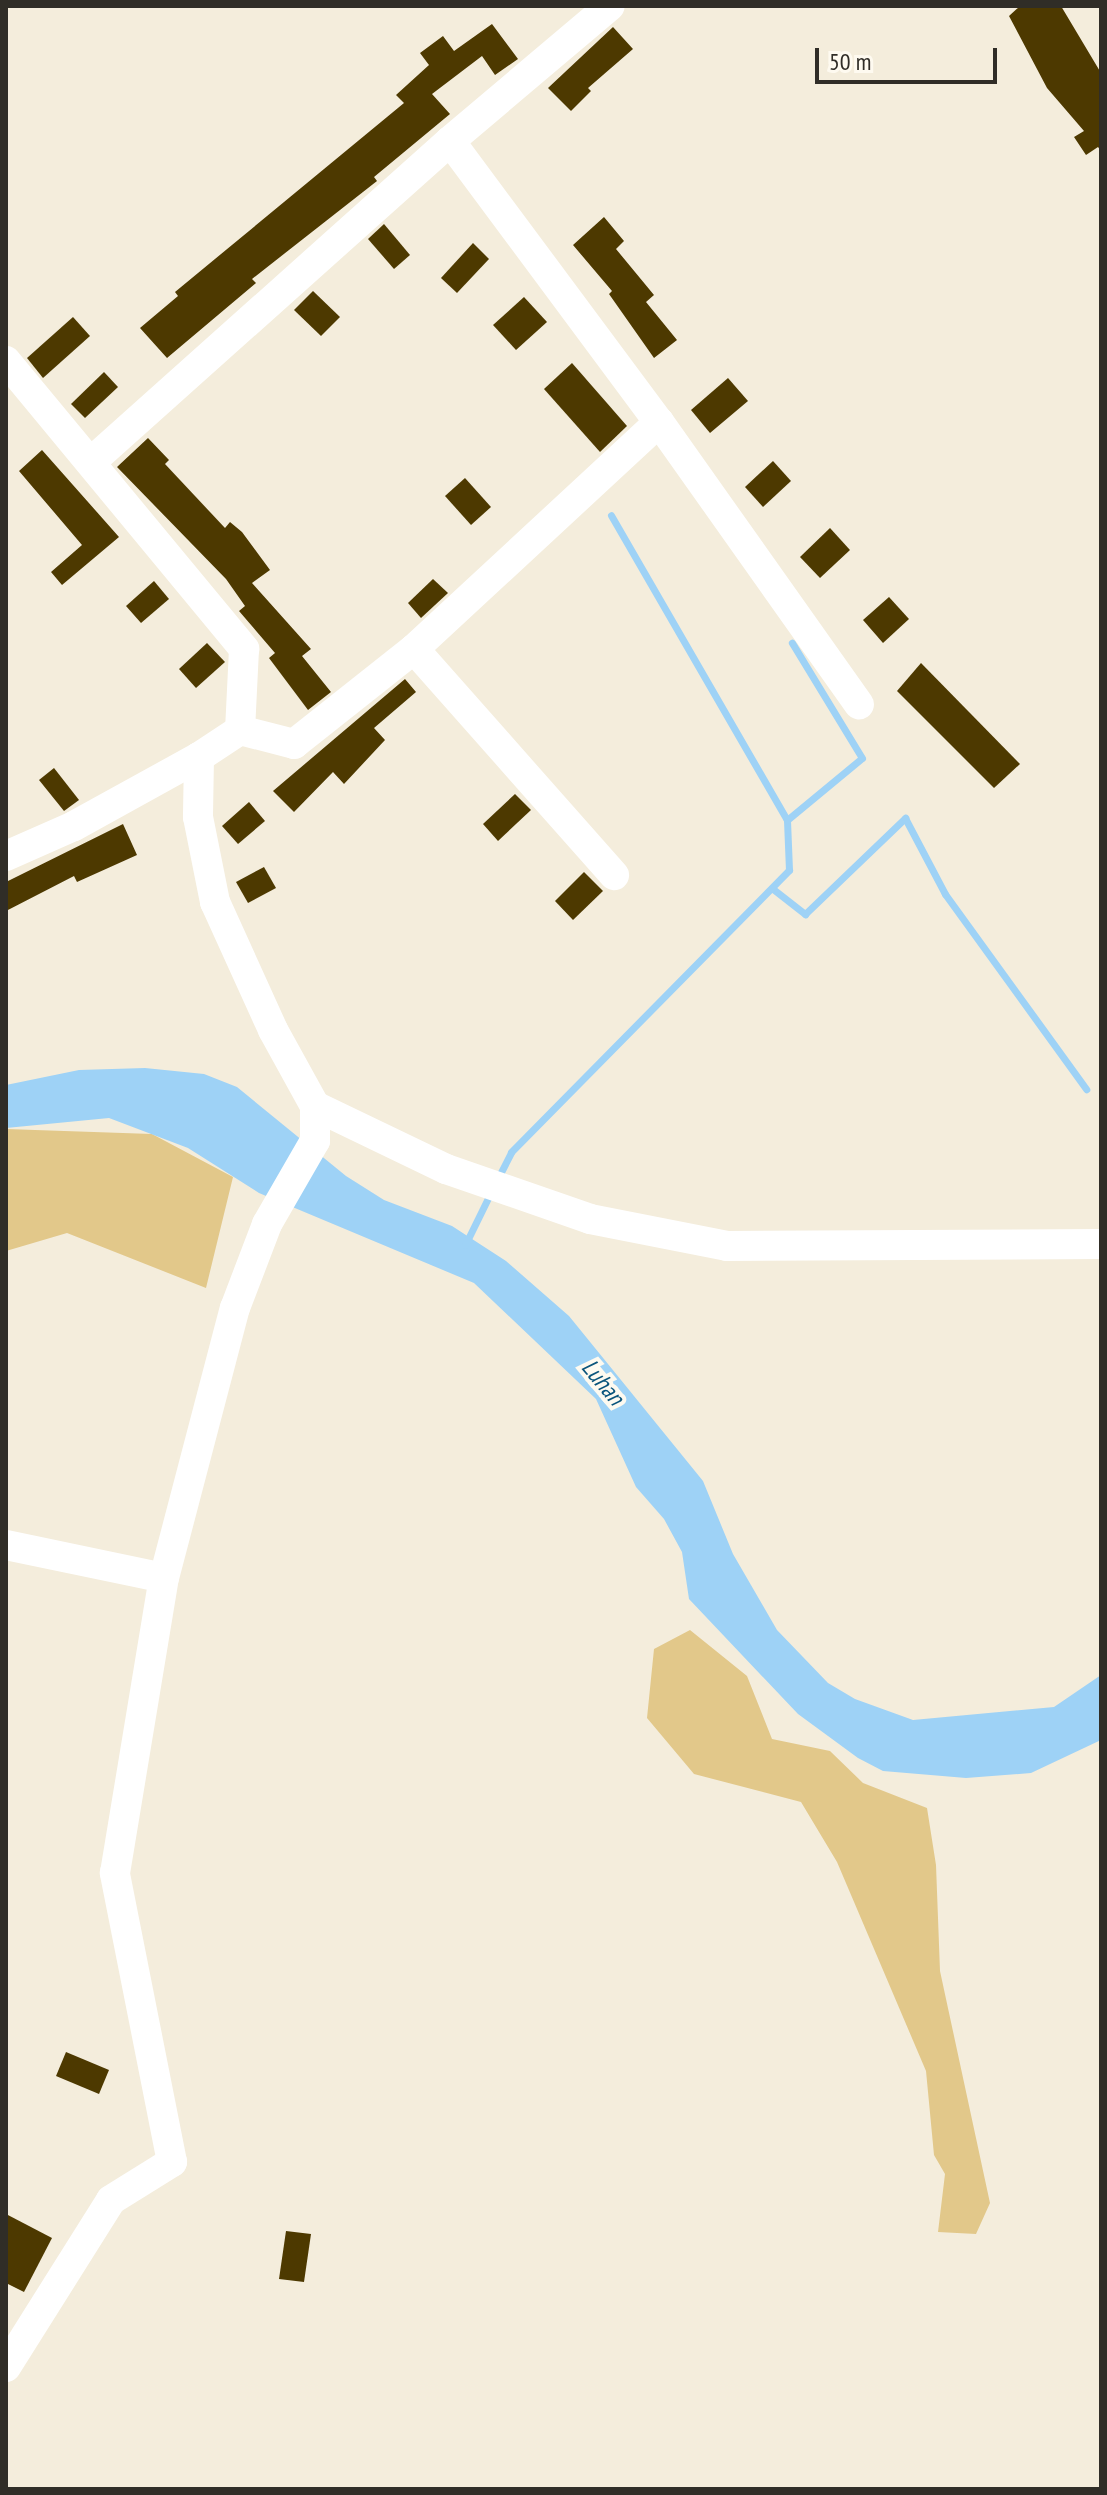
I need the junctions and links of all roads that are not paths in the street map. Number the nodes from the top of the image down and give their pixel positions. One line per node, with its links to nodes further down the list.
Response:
1 (610, 6): 2 (street)
2 (450, 141): 4 (street); 5 (street)
3 (6, 361): 5 (street)
4 (659, 422): 6 (street); 7 (street)
5 (91, 462): 8 (street)
6 (414, 649): 8 (street); 11 (street)
7 (859, 704)
8 (240, 730): 9 (street)
9 (199, 757): 10 (street); 12 (street)
10 (6, 856)
11 (614, 875)
12 (315, 1106): 13 (street); 15 (street)
13 (1101, 1244)
14 (6, 1545): 15 (street)
15 (164, 1578): 16 (street)
16 (6, 2367)

